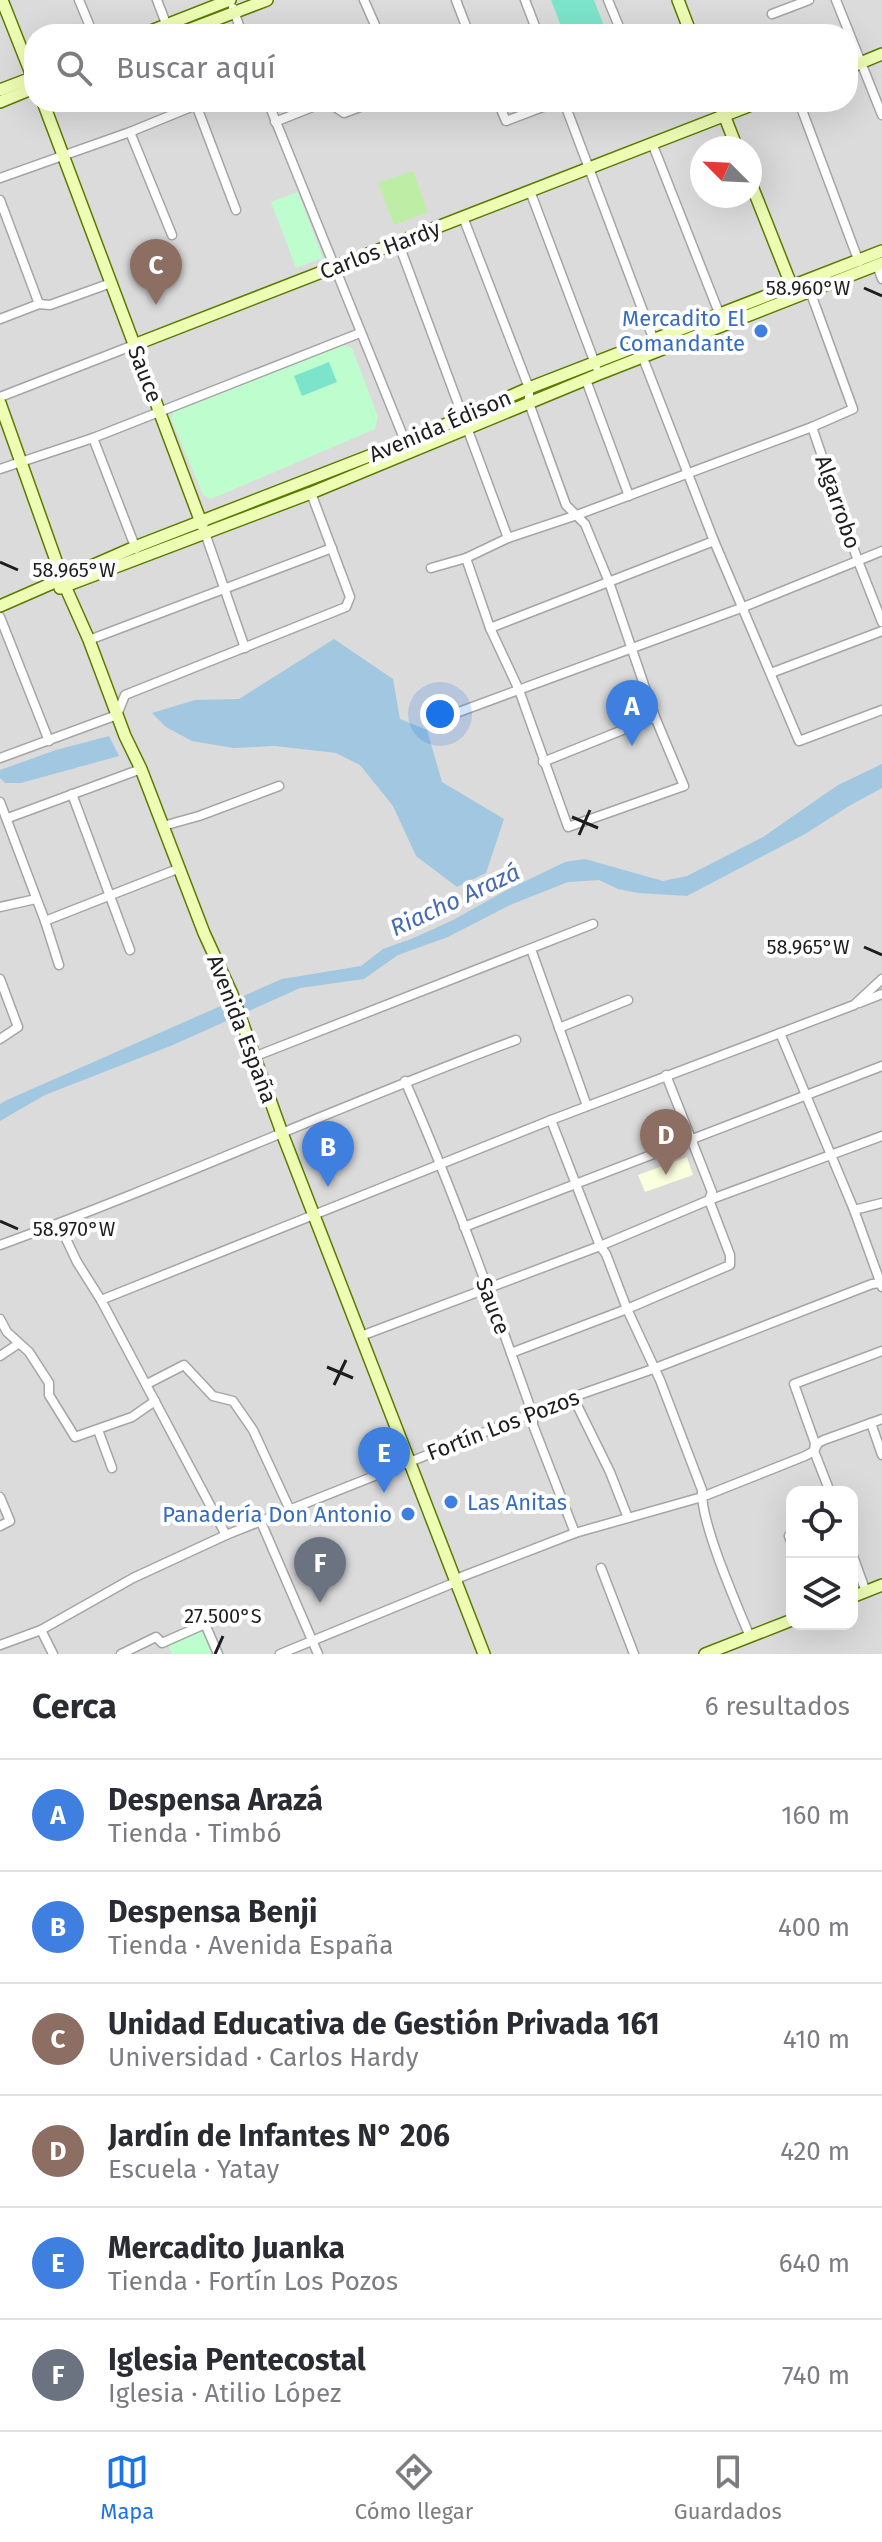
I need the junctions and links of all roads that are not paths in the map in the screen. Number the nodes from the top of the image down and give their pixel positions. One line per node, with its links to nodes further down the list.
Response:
1 (79, 0): 15 (street)
2 (157, 0): 16 (street)
3 (230, 0): 13 (street); 17 (main road)
4 (267, 0): 13 (main road)
5 (364, 0): 20 (street)
6 (456, 0): 21 (street)
7 (525, 0): 22 (street)
8 (608, 0): 23 (street)
9 (678, 0): 24 (main road)
10 (809, 0): 14 (street)
11 (836, 0): 25 (street)
12 (2, 7): 28 (main road)
13 (234, 13): 18 (main road); 19 (street)
14 (772, 14)
15 (89, 24)
16 (166, 24)
17 (180, 24)
18 (205, 24)
19 (238, 24)
20 (375, 24)
21 (465, 24)
22 (534, 24)
23 (618, 24)
24 (687, 24)
25 (846, 24)
26 (858, 52): 29 (street)
27 (882, 54): 29 (main road)
28 (24, 58)
29 (862, 62): 30 (main road); 47 (street)
30 (858, 64)
31 (24, 84): 33 (main road)
32 (24, 87): 34 (main road)
33 (0, 90)
34 (0, 102)
35 (47, 112): 52 (main road, Sauce)
36 (177, 112): 49 (street)
37 (199, 112): 58 (street)
38 (272, 112): 48 (street)
39 (300, 112): 48 (street)
40 (502, 112): 41 (street)
41 (530, 112)
42 (568, 112): 53 (street)
43 (723, 112): 46 (main road)
44 (732, 112): 46 (main road, Carlos Hardy)
45 (803, 112): 64 (street)
46 (724, 115): 50 (main road); 51 (main road, Carlos Hardy)
47 (882, 115)
48 (275, 122): 65 (street)
49 (130, 132): 52 (street); 60 (street)
50 (732, 136)
51 (652, 143): 53 (main road, Carlos Hardy); 72 (street)
52 (64, 156): 54 (street); 67 (main road, Sauce)
53 (589, 168): 55 (main road, Carlos Hardy); 74 (street)
54 (0, 178)
55 (530, 191): 59 (main road, Carlos Hardy); 78 (street)
56 (0, 200): 70 (street)
57 (761, 208): 69 (main road)
58 (236, 210)
59 (463, 217): 61 (main road, Carlos Hardy); 80 (street)
60 (172, 235)
61 (398, 242): 65 (main road, Carlos Hardy); 85 (street)
62 (882, 251): 64 (main road, Avenida Édison)
63 (879, 264): 64 (main road, Avenida Édison); 66 (street)
64 (860, 265): 68 (main road, Avenida Édison); 69 (main road, Avenida Édison)
65 (334, 267): 73 (street); 75 (main road, Carlos Hardy)
66 (882, 279)
67 (111, 283): 70 (street); 75 (main road, Sauce)
68 (810, 291): 69 (main road, Avenida Édison); 86 (street)
69 (794, 292): 72 (main road, Avenida Édison)
70 (39, 304): 71 (street)
71 (0, 319)
72 (721, 320): 74 (main road, Avenida Édison); 76 (main road, Avenida Édison)
73 (360, 333): 84 (street); 88 (street)
74 (654, 339): 76 (street); 78 (main road, Avenida Édison)
75 (134, 345): 81 (street, Carlos Hardy); 84 (main road, Sauce)
76 (658, 351): 77 (main road, Avenida Édison)
77 (643, 358): 78 (main road, Avenida Édison); 91 (street)
78 (597, 368): 79 (main road, Avenida Édison); 80 (main road, Avenida Édison)
79 (586, 380): 83 (main road, Avenida Édison); 93 (street)
80 (529, 388): 83 (street); 85 (main road, Avenida Édison)
81 (0, 397)
82 (0, 403): 89 (main road, Avenida España)
83 (529, 403): 85 (main road, Avenida Édison); 94 (street)
84 (160, 412): 87 (street); 95 (main road, Sauce)
85 (464, 422): 88 (main road, Avenida Édison); 97 (street)
86 (812, 427): 91 (street); 103 (street, Algarrobo)
87 (93, 438): 89 (street); 101 (street)
88 (407, 447): 92 (main road, Avenida Édison); 95 (main road, Avenida Édison)
89 (19, 462): 90 (street); 105 (main road, Avenida España)
90 (0, 469)
91 (689, 472): 93 (street); 98 (street)
92 (311, 493): 96 (main road, Avenida Édison); 99 (street)
93 (629, 496): 94 (street)
94 (577, 515): 97 (street); 106 (street)
95 (200, 520): 96 (main road, Sauce); 101 (main road, Avenida Édison)
96 (205, 533): 101 (main road, Avenida Édison); 107 (street, Sauce)
97 (508, 538): 102 (street)
98 (714, 541): 106 (street); 109 (street)
99 (332, 548): 107 (street); 115 (street)
100 (882, 551): 103 (street)
101 (137, 552): 105 (main road, Avenida Édison)
102 (466, 558): 104 (street); 112 (street)
103 (858, 561): 109 (street); 111 (street, Algarrobo)
104 (431, 568)
105 (64, 582): 108 (main road, Avenida Édison); 110 (main road, Avenida Édison); 114 (main road, Avenida España)
106 (609, 582): 112 (street); 116 (street)
107 (223, 590): 114 (street); 115 (street, Sauce)
108 (0, 606)
109 (741, 608): 116 (street); 117 (street)
110 (0, 614): 123 (street)
111 (882, 622)
112 (490, 628): 118 (street)
113 (882, 631): 117 (street)
114 (89, 640): 121 (main road, Avenida España)
115 (245, 648): 121 (street)
116 (630, 649): 118 (street); 122 (street)
117 (771, 673): 119 (street)
118 (519, 690): 120 (street); 125 (street)
119 (882, 710)
120 (456, 713)
121 (117, 715): 123 (street); 126 (main road, Avenida España)
122 (655, 717): 125 (street); 125 (street)
123 (49, 741): 124 (street)
124 (0, 758)
125 (543, 762)
126 (141, 769): 128 (street); 131 (main road, Avenida España)
127 (279, 786): 131 (street)
128 (72, 794): 130 (street); 133 (street)
129 (0, 802): 130 (street)
130 (8, 818): 134 (street)
131 (163, 826): 132 (main road, Avenida España)
132 (180, 868): 133 (street); 150 (main road, Avenida España)
133 (110, 895): 136 (street); 139 (street)
134 (36, 899): 135 (street); 136 (street)
135 (0, 907)
136 (45, 921): 140 (street)
137 (593, 924): 138 (street)
138 (531, 949): 146 (street); 150 (street)
139 (130, 950)
140 (59, 965)
141 (0, 979): 148 (street)
142 (882, 979): 145 (street)
143 (882, 994): 145 (street)
144 (628, 1000): 146 (street)
145 (854, 1005): 147 (street)
146 (559, 1028): 155 (street)
147 (780, 1033): 152 (street); 154 (street)
148 (0, 1039)
149 (516, 1040): 153 (street)
150 (256, 1056): 157 (main road, Avenida España)
151 (882, 1066): 154 (street)
152 (666, 1075): 155 (street); 159 (street)
153 (405, 1081): 157 (street); 161 (street, Sauce)
154 (806, 1096): 159 (street); 160 (street)
155 (587, 1106): 156 (street)
156 (551, 1120): 161 (street); 162 (street)
157 (282, 1133): 166 (main road, Avenida España); 167 (street)
158 (882, 1136): 160 (street)
159 (691, 1140): 162 (street); 163 (street)
160 (831, 1155): 163 (street); 165 (street)
161 (441, 1164): 166 (street); 168 (street, Sauce)
162 (576, 1184): 168 (street); 170 (street)
163 (709, 1200): 170 (street); 174 (street)
164 (882, 1203): 165 (street)
165 (854, 1210): 171 (street)
166 (314, 1215): 173 (street); 176 (main road, Avenida España)
167 (59, 1224): 169 (street); 173 (street)
168 (464, 1227): 172 (street, Sauce)
169 (0, 1245)
170 (600, 1246): 172 (street); 174 (street)
171 (882, 1285): 181 (street, Fortín Los Pozos)
172 (486, 1289): 176 (street); 179 (street, Sauce)
173 (101, 1300): 182 (street)
174 (627, 1309): 179 (street); 181 (street)
175 (0, 1319): 177 (street)
176 (361, 1336): 191 (main road, Avenida España)
177 (18, 1344): 180 (street); 188 (street)
178 (882, 1351): 189 (street)
179 (511, 1353): 185 (street, Sauce)
180 (0, 1356)
181 (653, 1369): 183 (street, Fortín Los Pozos); 195 (street)
182 (147, 1384): 184 (street); 196 (street)
183 (573, 1397): 185 (street, Fortín Los Pozos); 197 (street)
184 (155, 1401): 188 (street); 201 (street)
185 (533, 1415): 191 (street, Fortín Los Pozos); 200 (street, Sauce)
186 (882, 1419): 187 (street)
187 (871, 1423): 189 (street); 190 (street)
188 (98, 1430): 192 (street)
189 (814, 1451): 193 (street); 195 (street)
190 (882, 1455)
191 (410, 1462): 196 (street, Fortín Los Pozos); 204 (main road, Avenida España)
192 (112, 1468)
193 (828, 1486)
194 (0, 1497): 199 (street)
195 (702, 1497): 197 (street); 210 (street)
196 (290, 1510): 198 (street, Fortín Los Pozos)
197 (628, 1518): 200 (street)
198 (261, 1522): 201 (street, Fortín Los Pozos); 211 (street)
199 (0, 1526)
200 (575, 1533): 204 (street)
201 (226, 1535): 209 (street, Fortín Los Pozos)
202 (854, 1558): 206 (street)
203 (601, 1568): 219 (street)
204 (456, 1582): 211 (street); 218 (main road, Avenida España)
205 (882, 1585): 206 (main road)
206 (866, 1592): 207 (main road)
207 (858, 1595)
208 (786, 1622): 210 (main road)
209 (41, 1630): 212 (street, Fortín Los Pozos); 213 (street)
210 (750, 1637): 220 (main road)
211 (312, 1641): 216 (street); 217 (street)
212 (0, 1645)
213 (53, 1654)
214 (121, 1654): 215 (street)
215 (218, 1654)
216 (280, 1654)
217 (318, 1654)
218 (484, 1654)
219 (634, 1654)
220 (705, 1654)

